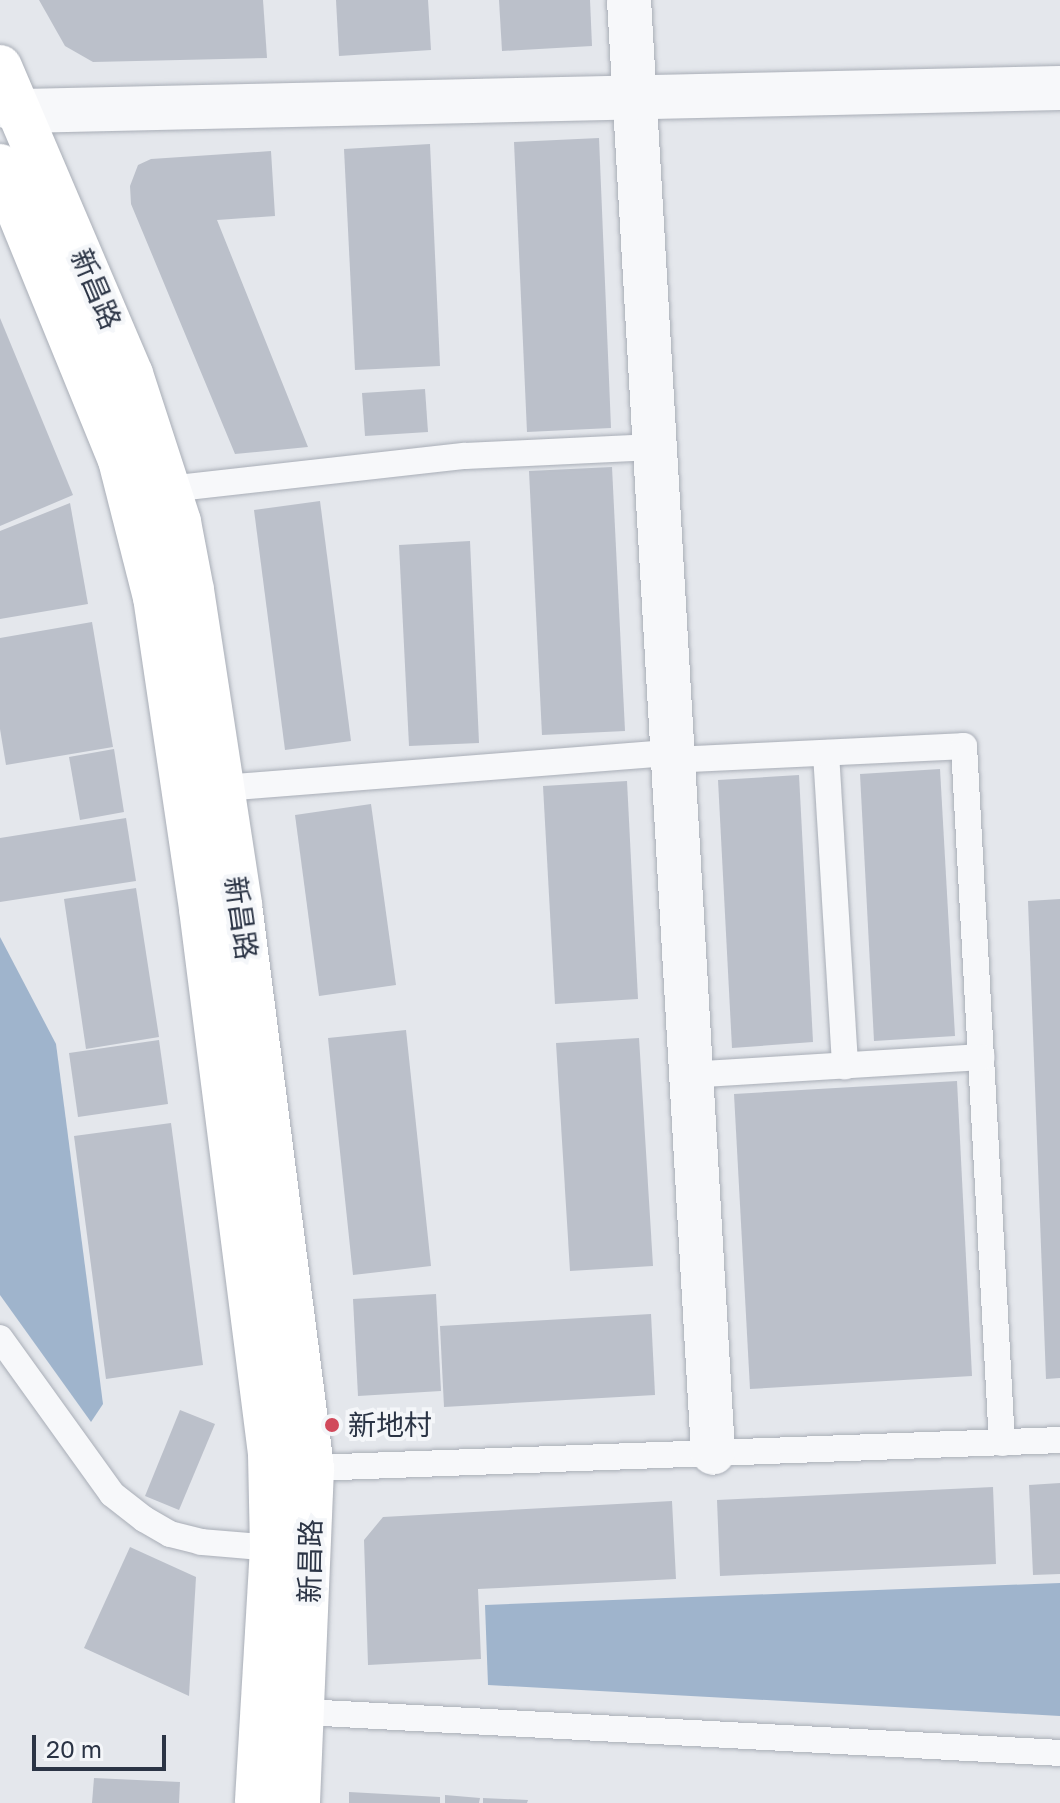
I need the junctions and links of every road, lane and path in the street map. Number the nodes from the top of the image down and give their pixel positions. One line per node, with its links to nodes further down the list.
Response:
1 (629, 0): 4 (street)
2 (0, 67): 5 (street, 新昌路)
3 (1060, 88): 4 (street)
4 (635, 98): 5 (street); 7 (street)
5 (11, 108): 8 (street, 新昌路)
6 (0, 166): 20 (street, 新昌路)
7 (654, 447): 8 (lane); 10 (street)
8 (169, 489): 11 (street, 新昌路)
9 (826, 753): 10 (lane); 12 (lane); 13 (lane)
10 (671, 756): 11 (lane); 14 (street)
11 (223, 788): 19 (street, 新昌路)
12 (981, 1057): 13 (lane); 17 (lane)
13 (845, 1066): 14 (lane)
14 (688, 1075): 18 (street)
15 (0, 1338): 20 (lane)
16 (1060, 1440): 17 (lane)
17 (1002, 1443): 18 (lane)
18 (713, 1453): 19 (lane)
19 (312, 1468): 21 (street, 新昌路)
20 (272, 1548): 23 (street, 新昌路)
21 (304, 1712): 22 (lane); 24 (street, 新昌路)
22 (1060, 1753)
23 (257, 1803)
24 (298, 1803)

